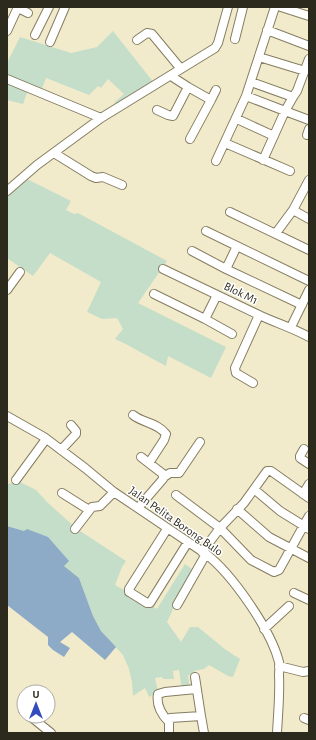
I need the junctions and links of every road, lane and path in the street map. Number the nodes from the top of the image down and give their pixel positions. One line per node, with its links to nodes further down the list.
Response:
1 (49, 7): 12 (street)
2 (66, 7): 15 (street)
3 (228, 7): 19 (street)
4 (243, 7): 13 (street)
5 (274, 7): 10 (street)
6 (281, 7): 9 (street)
7 (15, 8): 8 (street); 11 (street)
8 (28, 13)
9 (309, 16)
10 (267, 30): 16 (street); 17 (street)
11 (7, 31)
12 (35, 35)
13 (235, 39)
14 (137, 40): 19 (street)
15 (50, 42)
16 (309, 46)
17 (259, 57): 20 (street); 23 (street)
18 (309, 61): 20 (street)
19 (181, 69): 21 (street)
20 (305, 71): 27 (street)
21 (171, 76): 24 (street); 31 (street)
22 (7, 80): 31 (street)
23 (251, 82): 26 (street); 27 (street)
24 (188, 88): 28 (street); 29 (street)
25 (216, 90): 28 (street)
26 (246, 96): 30 (street); 32 (street)
27 (293, 97): 30 (street)
28 (211, 100): 35 (street)
29 (157, 110)
30 (285, 111): 33 (street); 34 (street)
31 (101, 118): 37 (street)
32 (237, 119): 34 (street); 36 (street)
33 (309, 120)
34 (274, 136): 38 (street)
35 (190, 139)
36 (225, 143): 38 (street); 39 (street)
37 (54, 153): 42 (street); 43 (street)
38 (263, 160): 40 (street)
39 (216, 162)
40 (290, 171)
41 (309, 180): 44 (street)
42 (122, 185)
43 (7, 190)
44 (293, 210): 46 (street); 48 (street)
45 (230, 212): 48 (street)
46 (309, 219)
47 (206, 231): 49 (street)
48 (276, 233): 50 (street)
49 (237, 246): 53 (street); 55 (street)
50 (309, 250)
51 (192, 251): 53 (street)
52 (163, 269): 59 (street, Blok M1)
53 (226, 269): 60 (street)
54 (20, 272): 56 (street)
55 (309, 280)
56 (7, 290)
57 (309, 290): 60 (street)
58 (154, 294): 62 (street)
59 (217, 295): 61 (street, Blok M1); 62 (street)
60 (302, 304): 63 (street)
61 (260, 315): 63 (street, Blok M1); 66 (street)
62 (205, 319): 64 (street)
63 (291, 328): 65 (street, Blok M1)
64 (232, 334)
65 (309, 337)
66 (253, 384)
67 (133, 415): 75 (street)
68 (7, 416): 70 (street, Jalan Pelita Borong Bulo)
69 (71, 425): 72 (street)
70 (46, 439): 72 (street, Jalan Pelita Borong Bulo); 78 (street)
71 (200, 442): 77 (street)
72 (61, 450): 81 (street, Jalan Pelita Borong Bulo)
73 (304, 450): 76 (street)
74 (141, 457): 75 (street)
75 (149, 463): 77 (street)
76 (309, 464)
77 (164, 477): 85 (street)
78 (16, 480)
79 (309, 484): 84 (street)
80 (254, 489): 84 (street); 86 (street); 90 (street)
81 (114, 492): 85 (street, Jalan Pelita Borong Bulo); 87 (street)
82 (62, 493): 87 (street)
83 (176, 495): 89 (street)
84 (306, 496)
85 (138, 508): 92 (street, Jalan Pelita Borong Bulo)
86 (237, 509): 89 (street); 94 (street)
87 (89, 510): 91 (street)
88 (309, 516): 90 (street)
89 (220, 528): 94 (street); 95 (street)
90 (306, 528): 94 (street)
91 (75, 529)
92 (167, 529): 93 (street, Jalan Pelita Borong Bulo); 93 (street)
93 (188, 542): 95 (street, Jalan Pelita Borong Bulo)
94 (290, 549): 96 (street)
95 (204, 553): 99 (street); 101 (street, Jalan Pelita Borong Bulo)
96 (309, 558)
97 (294, 593): 98 (street)
98 (309, 600)
99 (177, 605)
100 (289, 606): 101 (street)
101 (264, 629): 102 (street, Jalan Pelita Borong Bulo)
102 (279, 666): 103 (street); 112 (street, Jalan Pelita Borong Bulo)
103 (309, 671)
104 (195, 677): 105 (street)
105 (196, 689): 106 (street); 107 (street)
106 (202, 716): 107 (street); 111 (street)
107 (169, 722): 110 (street)
108 (40, 724): 109 (street)
109 (51, 733)
110 (169, 733)
111 (204, 733)
112 (277, 733)

